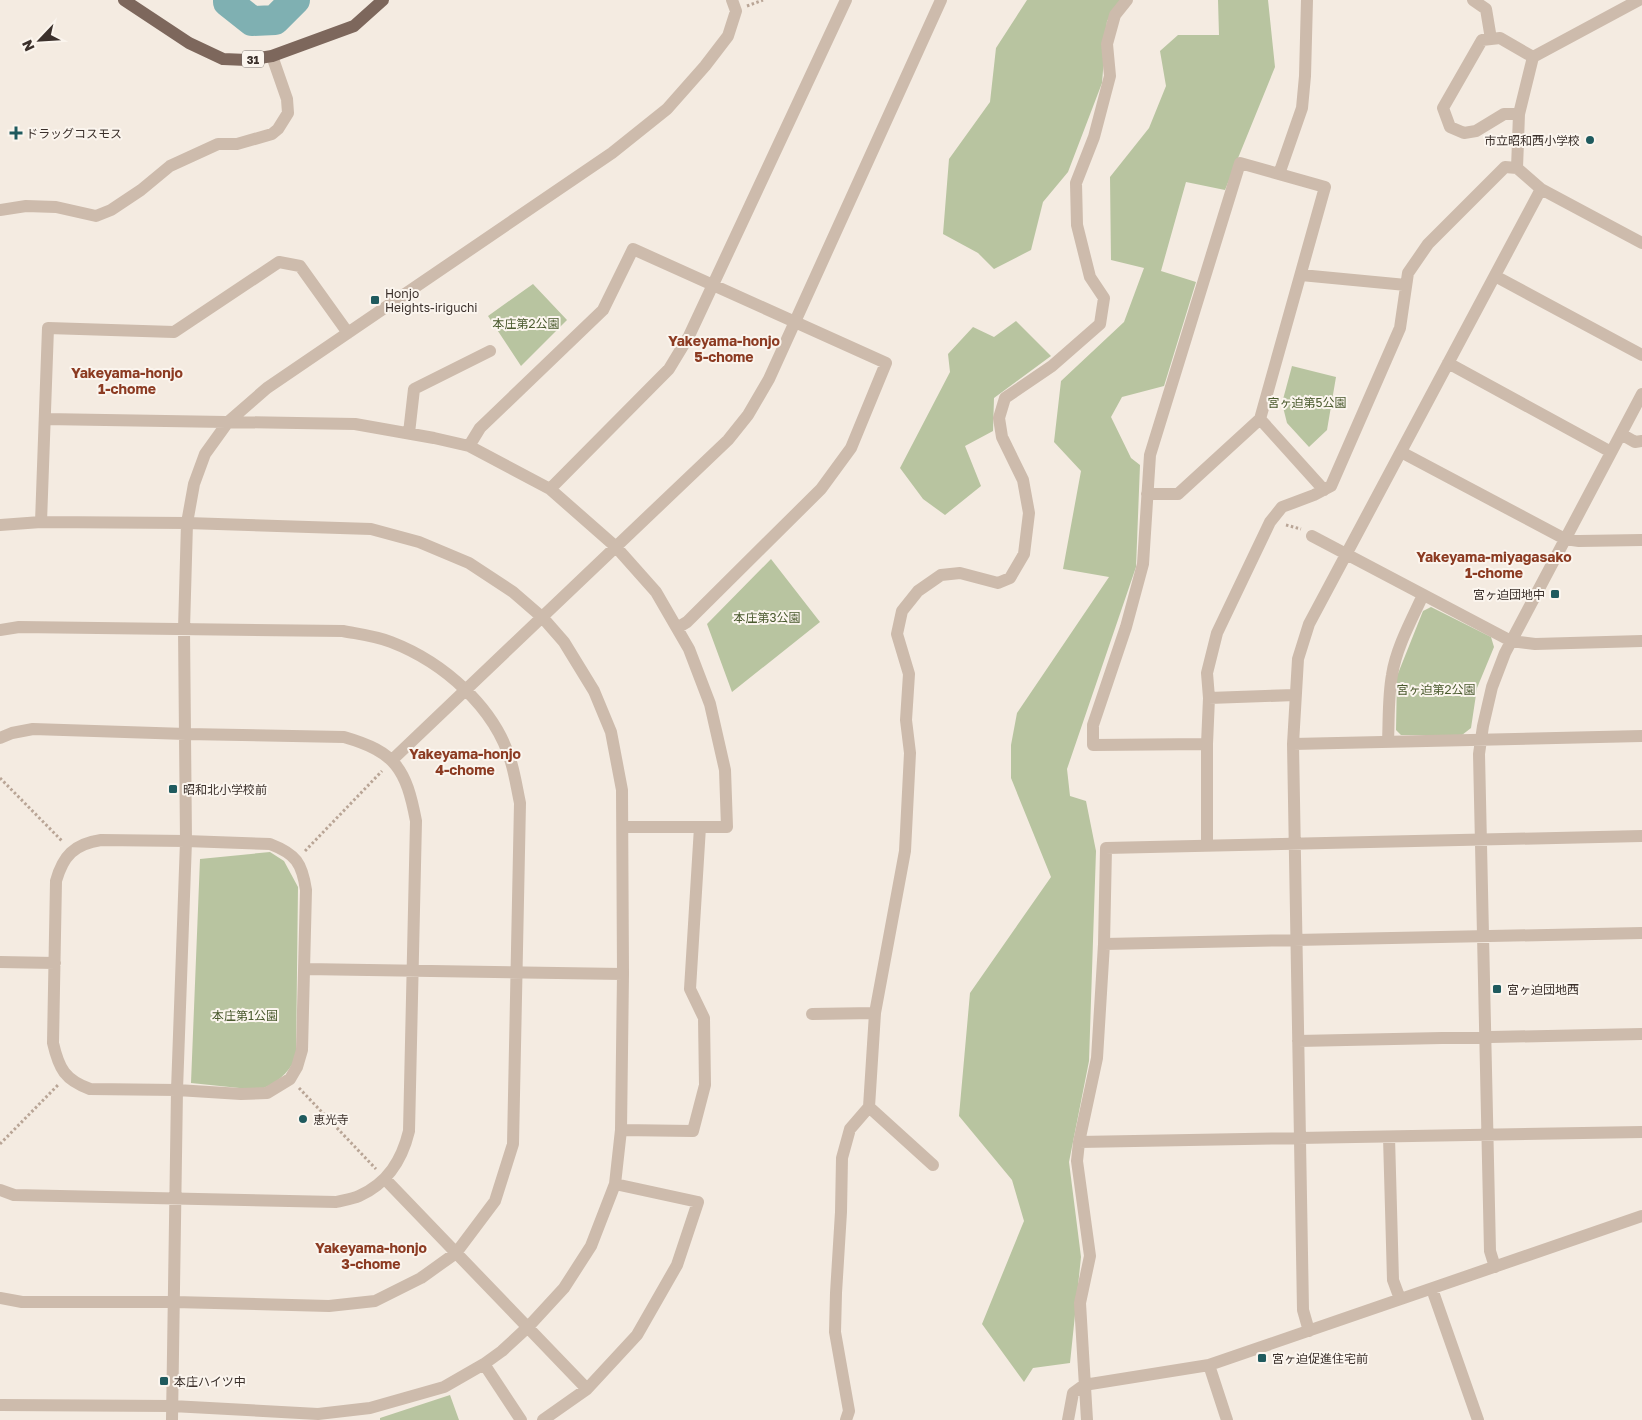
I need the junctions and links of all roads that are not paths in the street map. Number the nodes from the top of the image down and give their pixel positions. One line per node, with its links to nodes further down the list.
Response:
1 (124, 0): 11 (main road, 31)
2 (383, 0): 11 (main road, 31)
3 (732, 0): 24 (street)
4 (846, 0): 22 (street)
5 (941, 0): 23 (street)
6 (1127, 0): 84 (street)
7 (1307, 0): 15 (street)
8 (1473, 0): 10 (street)
9 (1638, 0): 12 (street)
10 (1491, 39): 12 (street); 13 (street)
11 (272, 56): 17 (street)
12 (1533, 57): 13 (street)
13 (1519, 114): 14 (street)
14 (1517, 168): 16 (street); 21 (street)
15 (1279, 174): 19 (street); 40 (street)
16 (1541, 189): 18 (street); 20 (street)
17 (0, 210)
18 (1642, 242)
19 (1301, 275): 21 (street); 30 (street)
20 (1495, 276): 26 (street); 27 (street)
21 (1406, 284): 39 (street)
22 (713, 285): 23 (street); 35 (street); 38 (street)
23 (795, 322): 47 (street); 51 (street)
24 (348, 333): 29 (street); 31 (street)
25 (490, 351): 32 (street)
26 (1642, 355)
27 (1448, 363): 36 (street); 37 (street)
28 (1642, 394): 33 (street)
29 (45, 419): 31 (street); 41 (street)
30 (1260, 419): 39 (street); 40 (street)
31 (228, 422): 32 (street); 42 (street)
32 (409, 434): 35 (street)
33 (1621, 434): 34 (street); 37 (street)
34 (1642, 442)
35 (469, 446): 38 (street)
36 (1401, 452): 45 (street); 48 (street)
37 (1611, 452): 45 (street)
38 (550, 489): 47 (street)
39 (1324, 490): 58 (street)
40 (1147, 494): 64 (street)
41 (41, 522): 42 (street); 43 (street)
42 (187, 523): 50 (street); 52 (street)
43 (0, 525)
44 (1312, 536): 48 (street)
45 (1565, 539): 46 (street); 54 (street)
46 (1642, 540)
47 (616, 547): 50 (street); 51 (street)
48 (1346, 554): 49 (street); 57 (street)
49 (1422, 594): 54 (street); 63 (street)
50 (543, 618): 56 (street); 67 (street)
51 (677, 628): 68 (street)
52 (184, 629): 53 (street); 56 (street); 59 (street)
53 (0, 630)
54 (1511, 641): 55 (street); 62 (street)
55 (1642, 641)
56 (467, 690): 66 (street); 82 (street)
57 (1295, 695): 58 (street); 65 (street)
58 (1209, 698): 64 (street)
59 (186, 734): 61 (street); 66 (street); 71 (street)
60 (1642, 736): 62 (street)
61 (0, 738)
62 (1481, 739): 63 (street); 70 (street)
63 (1388, 742): 65 (street)
64 (1207, 744): 73 (street)
65 (1293, 744): 72 (street)
66 (392, 760): 81 (street)
67 (622, 827): 68 (street); 83 (street)
68 (700, 827): 91 (street)
69 (1642, 836): 70 (street)
70 (1481, 840): 72 (street); 75 (street)
71 (186, 841): 79 (street); 80 (street); 89 (street)
72 (1294, 844): 73 (street); 76 (street)
73 (1207, 846): 77 (street)
74 (1642, 933): 75 (street)
75 (1483, 936): 76 (street); 87 (street)
76 (1296, 940): 77 (street); 88 (street)
77 (1104, 944): 96 (street)
78 (0, 962): 79 (street)
79 (55, 963): 89 (street)
80 (305, 969): 81 (street); 89 (street)
81 (414, 970): 82 (street); 98 (street)
82 (517, 973): 83 (street); 103 (street)
83 (623, 974): 91 (street)
84 (875, 1013): 85 (street); 90 (street)
85 (812, 1014)
86 (1642, 1034): 87 (street)
87 (1485, 1037): 88 (street); 93 (street)
88 (1298, 1041): 95 (street)
89 (177, 1090): 101 (street)
90 (869, 1107): 97 (street); 121 (street)
91 (621, 1130): 99 (street)
92 (1642, 1132): 93 (street)
93 (1488, 1135): 94 (street); 104 (street)
94 (1390, 1137): 95 (street); 107 (street)
95 (1300, 1138): 96 (street); 110 (street)
96 (1079, 1142): 113 (street)
97 (933, 1165)
98 (385, 1179): 101 (street); 103 (street)
99 (615, 1184): 109 (street); 114 (street)
100 (0, 1190): 101 (street)
101 (175, 1200): 108 (street)
102 (1642, 1216): 104 (street)
103 (456, 1253): 108 (street); 109 (street)
104 (1495, 1267): 105 (street)
105 (1432, 1289): 107 (street); 125 (street)
106 (0, 1298): 108 (street)
107 (1400, 1300): 110 (street)
108 (174, 1302): 116 (street)
109 (529, 1326): 111 (street); 114 (street)
110 (1310, 1331): 112 (street)
111 (484, 1364): 117 (street); 119 (street)
112 (1209, 1365): 113 (street); 124 (street)
113 (1084, 1385): 122 (street); 123 (street)
114 (588, 1389): 120 (street)
115 (0, 1405): 116 (street)
116 (172, 1406): 117 (street); 118 (street)
117 (318, 1417)
118 (172, 1420)
119 (521, 1420)
120 (543, 1420)
121 (846, 1420)
122 (1068, 1420)
123 (1087, 1420)
124 (1227, 1420)
125 (1478, 1420)

